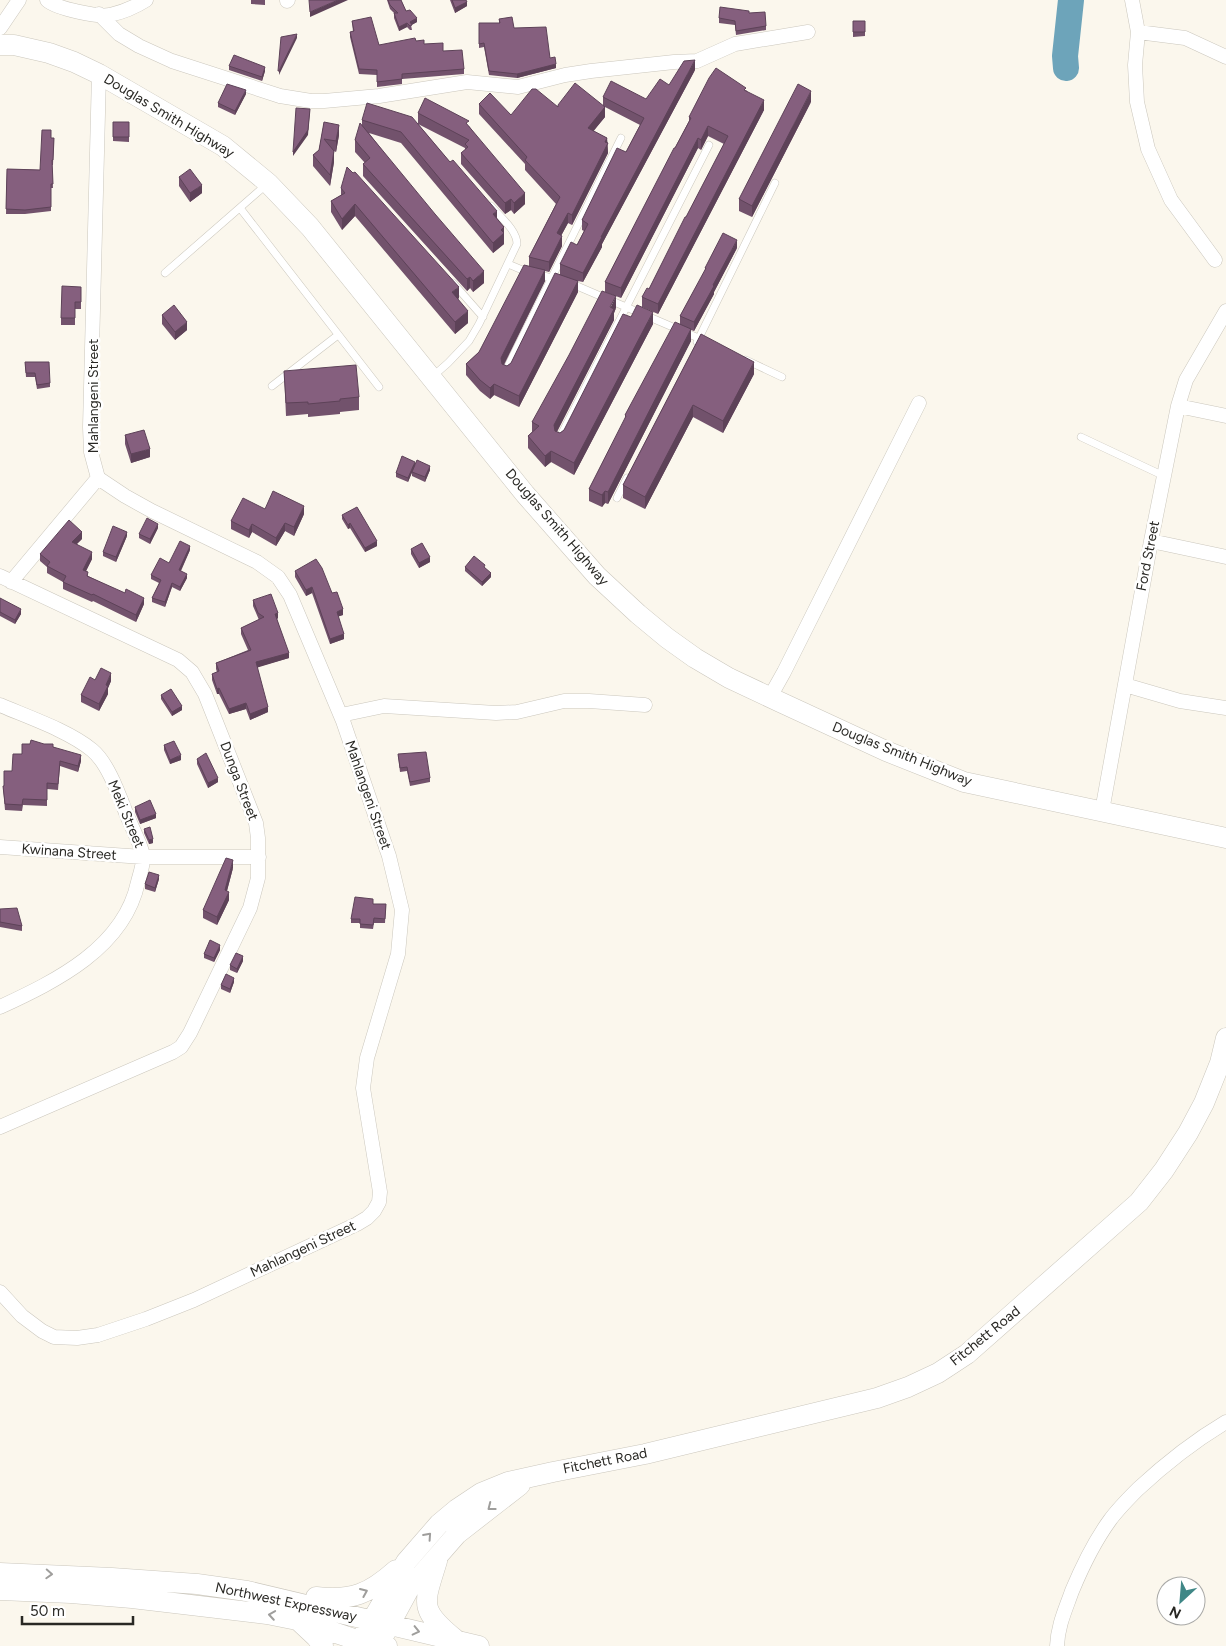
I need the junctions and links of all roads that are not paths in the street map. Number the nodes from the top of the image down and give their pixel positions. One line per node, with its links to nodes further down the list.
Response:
1 (19, 0): 6 (street)
2 (47, 0): 5 (street)
3 (146, 0): 5 (street)
4 (1132, 0): 8 (street)
5 (99, 14): 7 (street)
6 (0, 28)
7 (808, 32)
8 (1138, 32): 10 (street); 18 (street)
9 (0, 45): 11 (street, Douglas Smith Highway)
10 (1226, 57)
11 (100, 74): 14 (street, Douglas Smith Highway); 43 (street, Mahlangeni Street)
12 (621, 138): 21 (lane)
13 (709, 145): 23 (lane)
14 (268, 183): 17 (lane); 32 (street, Douglas Smith Highway)
15 (775, 183): 27 (lane)
16 (487, 201): 19 (lane)
17 (240, 208): 20 (lane); 26 (lane)
18 (1215, 260)
19 (508, 264): 21 (lane); 25 (lane)
20 (166, 273)
21 (551, 278): 23 (lane); 31 (lane)
22 (451, 281): 25 (lane)
23 (626, 307): 27 (lane); 40 (lane)
24 (1226, 311): 37 (street, Ford Street)
25 (483, 317): 32 (lane)
26 (338, 335): 34 (lane); 35 (lane)
27 (699, 338): 28 (lane); 29 (lane)
28 (708, 342)
29 (695, 347)
30 (741, 358): 33 (lane)
31 (506, 372)
32 (432, 377): 49 (street, Douglas Smith Highway)
33 (782, 378)
34 (272, 386)
35 (379, 387)
36 (919, 402): 49 (street)
37 (1178, 406): 38 (street); 42 (street, Ford Street)
38 (1226, 416)
39 (1081, 437): 42 (lane)
40 (559, 439)
41 (631, 471): 44 (lane)
42 (1164, 476): 45 (street, Ford Street)
43 (98, 478): 47 (street); 53 (street, Mahlangeni Street)
44 (617, 498)
45 (1151, 541): 46 (street); 48 (street, Ford Street)
46 (1226, 557)
47 (6, 579): 58 (street, Dunga Street)
48 (1125, 685): 52 (street); 54 (street, Ford Street)
49 (775, 700): 54 (street, Douglas Smith Highway)
50 (0, 705): 57 (street, Meki Street)
51 (645, 705): 53 (street)
52 (1226, 708)
53 (341, 715): 62 (street, Mahlangeni Street)
54 (1102, 811): 55 (street, Douglas Smith Highway)
55 (1226, 838)
56 (0, 847): 57 (street, Kwinana Street)
57 (143, 857): 58 (street, Kwinana Street); 59 (street, Meki Street)
58 (259, 857): 61 (street, Dunga Street)
59 (0, 1007)
60 (1226, 1038): 64 (street, Fitchett Road)
61 (0, 1126)
62 (0, 1292)
63 (1226, 1422): 76 (street)
64 (530, 1478): 65 (street, Fitchett Road, one-way to 65); 66 (street, Fitchett Road, one-way to 64)
65 (440, 1554): 71 (street, Fitchett Road); 72 (street)
66 (406, 1562): 69 (street, one-way to 66); 71 (street, Fitchett Road)
67 (0, 1573): 69 (street, Northwest Expressway, one-way to 69)
68 (0, 1590): 70 (street, Northwest Expressway, one-way to 68)
69 (247, 1591): 71 (street, Northwest Expressway)
70 (297, 1620): 73 (street, Northwest Expressway); 74 (street)
71 (380, 1622): 72 (street, Northwest Expressway, one-way to 72); 73 (street, Fitchett Road)
72 (457, 1640): 75 (street, Northwest Expressway)
73 (373, 1645)
74 (323, 1646)
75 (479, 1646)
76 (1057, 1646)

